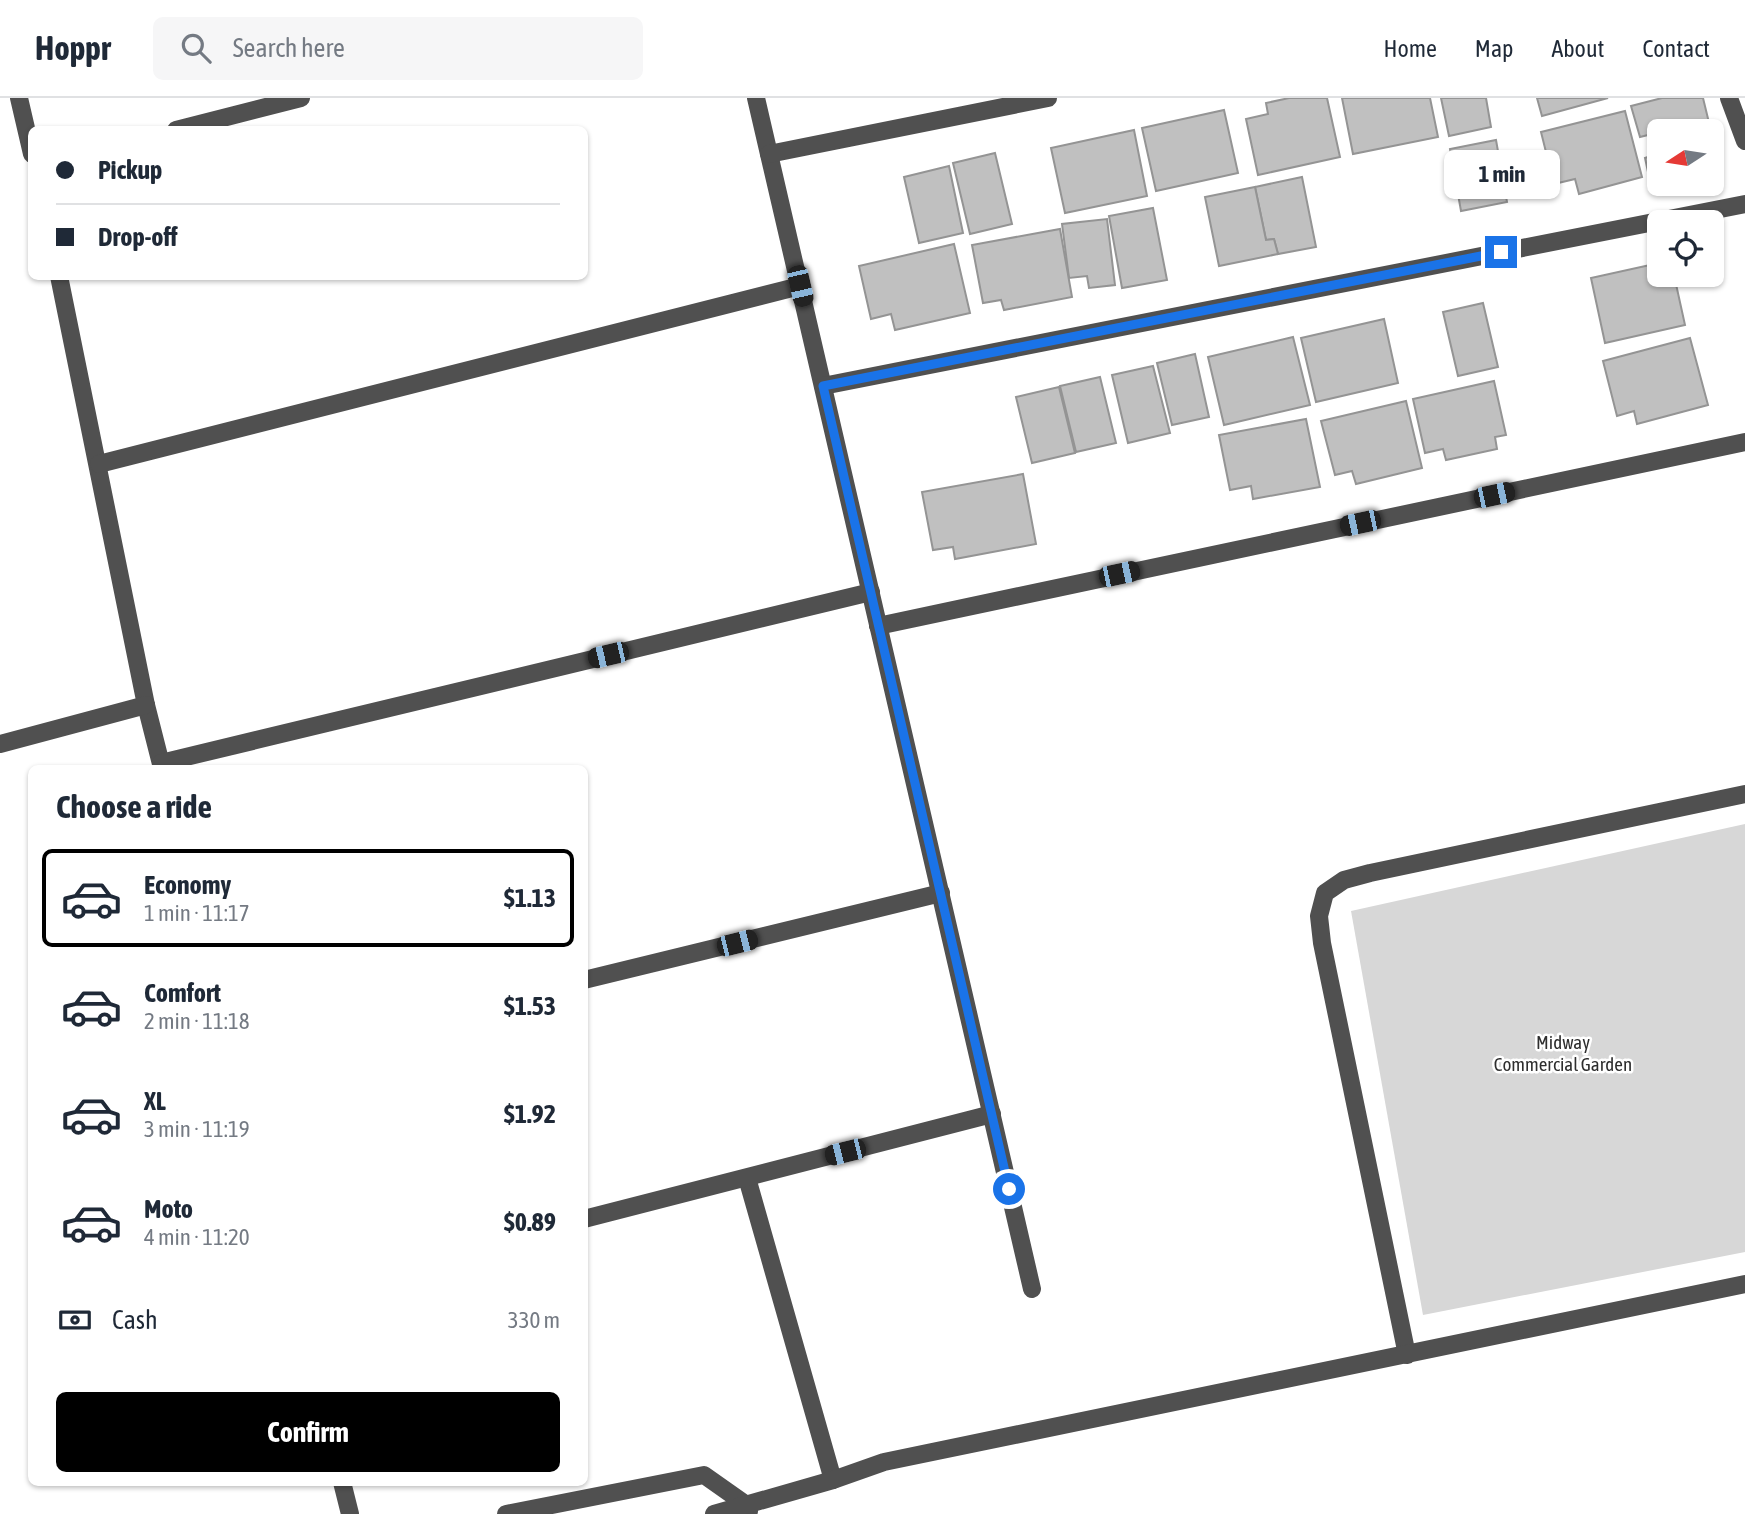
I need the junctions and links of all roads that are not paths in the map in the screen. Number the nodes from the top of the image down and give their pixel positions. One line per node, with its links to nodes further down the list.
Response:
1 (19, 98): 7 (street)
2 (302, 98): 6 (street)
3 (756, 98): 9 (street)
4 (1048, 98): 9 (street)
5 (1730, 98): 8 (street)
6 (192, 126)
7 (28, 137)
8 (1745, 141)
9 (769, 154): 12 (street)
10 (1745, 204): 13 (street)
11 (60, 280): 15 (street)
12 (800, 286): 13 (street); 15 (street)
13 (823, 386): 16 (street)
14 (1745, 442): 17 (street)
15 (99, 464): 18 (street)
16 (871, 592): 17 (street); 20 (street)
17 (878, 626): 22 (street)
18 (146, 705): 19 (street); 20 (street)
19 (0, 744)
20 (162, 765)
21 (1745, 794): 29 (street)
22 (940, 893): 23 (street); 24 (street)
23 (588, 979)
24 (992, 1114): 25 (street); 28 (street)
25 (747, 1178): 26 (street); 30 (street)
26 (588, 1218)
27 (1745, 1284): 29 (street)
28 (1032, 1289)
29 (1407, 1354): 30 (street)
30 (833, 1480): 32 (street)
31 (343, 1486): 33 (street)
32 (749, 1510): 34 (street); 35 (street)
33 (350, 1514)
34 (506, 1514)
35 (714, 1514)

